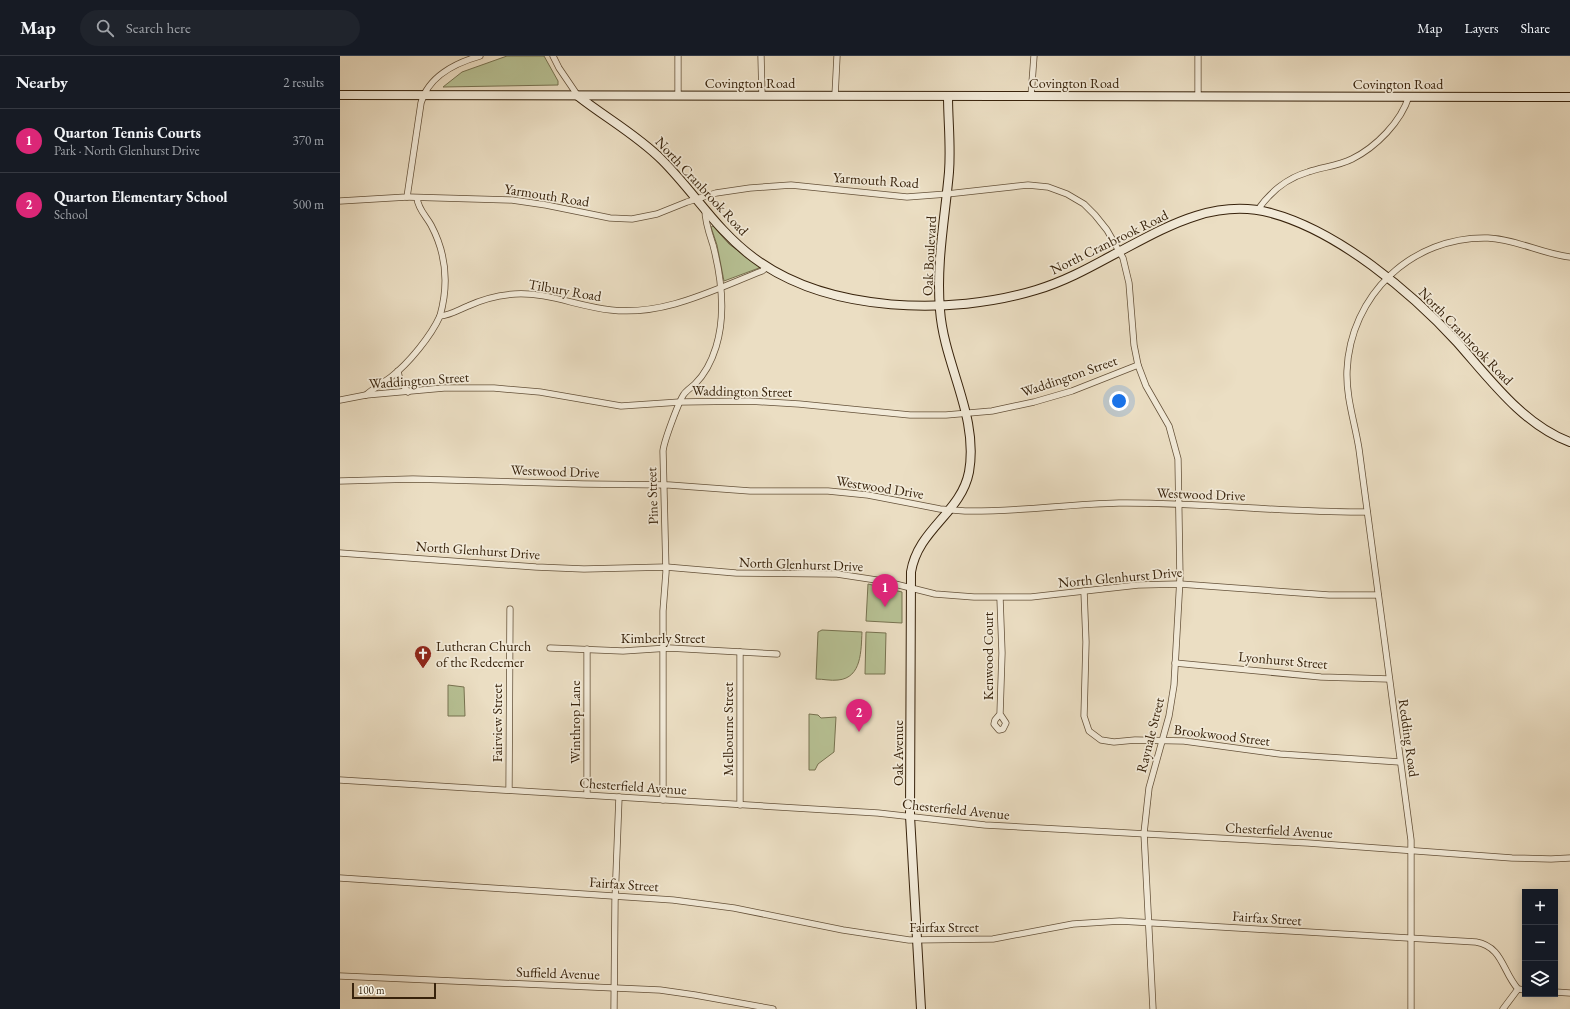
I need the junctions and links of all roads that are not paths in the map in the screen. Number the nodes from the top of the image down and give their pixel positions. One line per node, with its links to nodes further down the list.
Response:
1 (480, 56): 9 (street)
2 (552, 56): 10 (street)
3 (678, 56): 11 (street)
4 (761, 56): 12 (street)
5 (837, 56): 13 (street)
6 (1034, 56): 15 (street)
7 (1198, 56): 16 (street)
8 (340, 95): 9 (street)
9 (423, 96): 10 (street); 20 (street)
10 (578, 96): 11 (street, Covington Road); 22 (street, North Cranbrook Road)
11 (678, 96): 12 (street, Covington Road)
12 (762, 96): 13 (street, Covington Road)
13 (835, 96): 14 (street, Covington Road)
14 (948, 96): 15 (street, Covington Road); 19 (street, Oak Boulevard)
15 (1031, 96): 16 (street, Covington Road)
16 (1198, 96): 17 (street, Covington Road)
17 (1409, 96): 18 (street, Covington Road); 25 (street)
18 (1570, 97)
19 (947, 194): 22 (street, Yarmouth Road); 26 (street, Yarmouth Road); 31 (street, Oak Boulevard)
20 (407, 197): 21 (street, Yarmouth Road); 23 (street, Yarmouth Road)
21 (417, 198): 22 (street, Yarmouth Road); 32 (street)
22 (696, 199): 24 (street, North Cranbrook Road)
23 (340, 201)
24 (705, 210): 28 (street, North Cranbrook Road); 30 (street, Pine Street)
25 (1257, 211): 26 (street, North Cranbrook Road); 29 (street, North Cranbrook Road)
26 (1120, 252): 31 (street, North Cranbrook Road); 33 (street, Yarmouth Road)
27 (1570, 257): 29 (street, Redding Road)
28 (767, 267): 30 (street, Tilbury Road); 31 (street, North Cranbrook Road)
29 (1386, 278): 40 (street, North Cranbrook Road); 46 (street, Redding Road)
30 (720, 287): 32 (street, Tilbury Road); 38 (street, Pine Street)
31 (939, 304): 39 (street, Oak Boulevard)
32 (440, 316): 34 (street)
33 (1138, 365): 39 (street, Waddington Street); 41 (street, Yarmouth Road)
34 (398, 371): 35 (street); 36 (street)
35 (408, 392): 36 (street, Waddington Street); 38 (street, Waddington Street)
36 (366, 395): 37 (street, Waddington Street)
37 (340, 400)
38 (680, 402): 39 (street, Waddington Street); 43 (street, Pine Street)
39 (966, 414): 45 (street, Oak Boulevard)
40 (1570, 442)
41 (1178, 466): 44 (street, Raynale Street)
42 (340, 481): 43 (street, Westwood Drive)
43 (664, 485): 45 (street, Westwood Drive); 48 (street, Pine Street)
44 (1180, 504): 45 (street, Westwood Drive); 46 (street, Westwood Drive); 49 (street, Raynale Street)
45 (950, 510): 50 (street, Oak Avenue)
46 (1367, 512): 52 (street, Redding Road)
47 (340, 553): 48 (street, North Glenhurst Drive)
48 (666, 567): 50 (street, North Glenhurst Drive); 56 (street, Pine Street)
49 (1180, 584): 51 (street, North Glenhurst Drive); 52 (street, North Glenhurst Drive); 60 (street, Raynale Street)
50 (911, 588): 53 (street, North Glenhurst Drive); 71 (street, Oak Avenue)
51 (1084, 591): 53 (street, North Glenhurst Drive); 63 (street, Brookwood Street)
52 (1378, 595): 61 (street, Redding Road)
53 (1000, 598): 62 (street, Kenwood Court)
54 (510, 609): 66 (street, Fairview Street)
55 (550, 648): 57 (street, Kimberly Street)
56 (663, 648): 57 (street, Kimberly Street); 58 (street, Kimberly Street); 69 (street, Pine Street)
57 (587, 649): 67 (street, Winthrop Lane)
58 (740, 652): 59 (street, Kimberly Street); 70 (street, Melbourne Street)
59 (777, 654)
60 (1175, 663): 61 (street, Lyonhurst Street); 63 (street, Raynale Street)
61 (1388, 678): 64 (street, Redding Road)
62 (1000, 714)
63 (1163, 740): 64 (street, Brookwood Street); 72 (street, Raynale Street)
64 (1400, 762): 73 (street, Redding Road)
65 (340, 780): 66 (street, Chesterfield Avenue)
66 (509, 790): 67 (street, Chesterfield Avenue)
67 (587, 795): 68 (street, Chesterfield Avenue)
68 (619, 797): 69 (street, Chesterfield Avenue); 76 (street)
69 (663, 800): 70 (street, Chesterfield Avenue)
70 (740, 806): 71 (street, Chesterfield Avenue)
71 (910, 816): 72 (street, Chesterfield Avenue); 79 (street, Oak Avenue)
72 (1144, 834): 73 (street, Chesterfield Avenue); 77 (street, Raynale Street)
73 (1412, 850): 74 (street, Chesterfield Avenue); 78 (street, Redding Road)
74 (1570, 858)
75 (340, 878): 76 (street, Fairfax Street)
76 (615, 895): 79 (street, Fairfax Street); 81 (street)
77 (1148, 922): 78 (street, Fairfax Street); 79 (street, Fairfax Street); 89 (street, Raynale Street)
78 (1412, 938): 82 (street, Fairfax Street); 90 (street, Redding Road)
79 (917, 940): 88 (street, Oak Avenue)
80 (340, 976): 81 (street, Suffield Avenue)
81 (614, 987): 86 (street); 87 (street, Suffield Avenue)
82 (1518, 989): 83 (street); 91 (street)
83 (1522, 990)
84 (1558, 992): 85 (street)
85 (1570, 993)
86 (614, 1009)
87 (773, 1009)
88 (920, 1009)
89 (1153, 1009)
90 (1411, 1009)
91 (1503, 1009)

